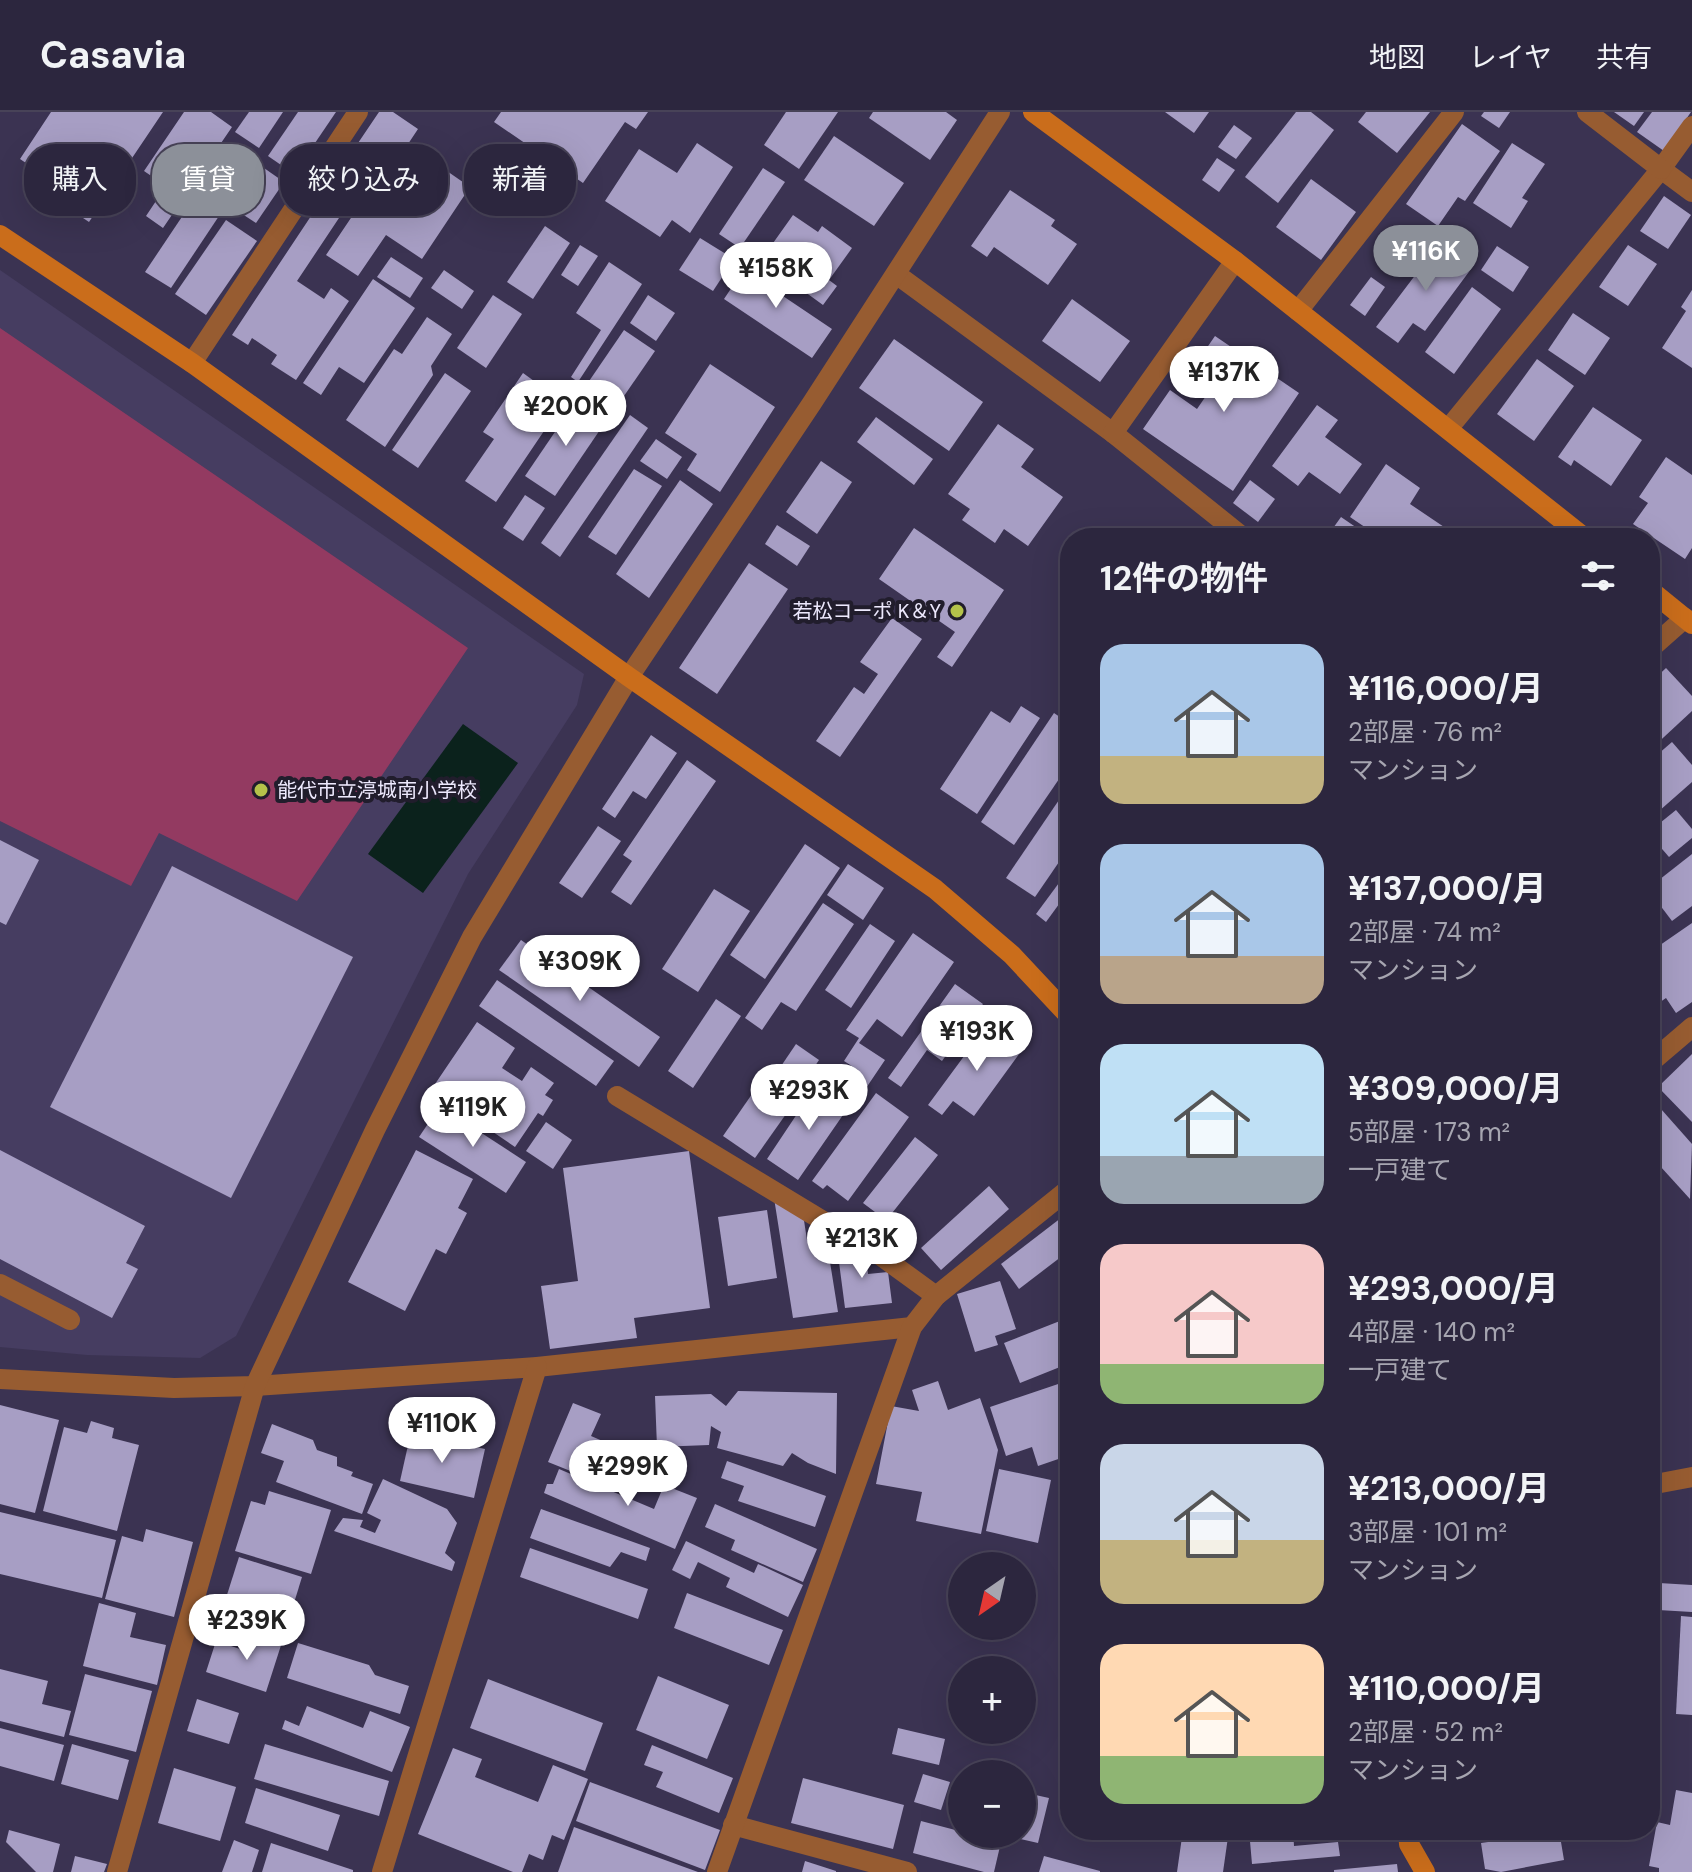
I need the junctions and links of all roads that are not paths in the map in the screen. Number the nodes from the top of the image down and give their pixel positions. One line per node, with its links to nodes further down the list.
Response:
1 (358, 112): 13 (street)
2 (1000, 112): 11 (street)
3 (1033, 112): 10 (street)
4 (1454, 112): 12 (street)
5 (1587, 112): 7 (street)
6 (1692, 126): 7 (street)
7 (1661, 169): 8 (street); 14 (street)
8 (1692, 192)
9 (0, 235): 13 (street)
10 (1235, 261): 12 (street); 15 (street)
11 (896, 274): 15 (street); 21 (street)
12 (1298, 311): 14 (street)
13 (192, 363): 21 (street)
14 (1448, 429): 17 (street)
15 (1113, 433): 16 (street)
16 (1232, 528)
17 (1572, 528)
18 (1660, 597): 19 (street)
19 (1690, 617): 20 (street)
20 (1660, 641)
21 (629, 677): 22 (street); 33 (street)
22 (1060, 1001)
23 (1692, 1027): 24 (street)
24 (1660, 1054)
25 (617, 1096): 28 (street)
26 (1060, 1196): 28 (street)
27 (0, 1284): 29 (street)
28 (936, 1296): 30 (street)
29 (70, 1320)
30 (912, 1327): 31 (street); 36 (street)
31 (537, 1367): 33 (street); 39 (street)
32 (0, 1379): 33 (street)
33 (255, 1386): 38 (street)
34 (1692, 1477): 35 (street)
35 (1660, 1483)
36 (733, 1825): 40 (street); 41 (street)
37 (1409, 1840): 42 (street)
38 (117, 1872)
39 (382, 1872)
40 (717, 1872)
41 (907, 1872)
42 (1425, 1872)

